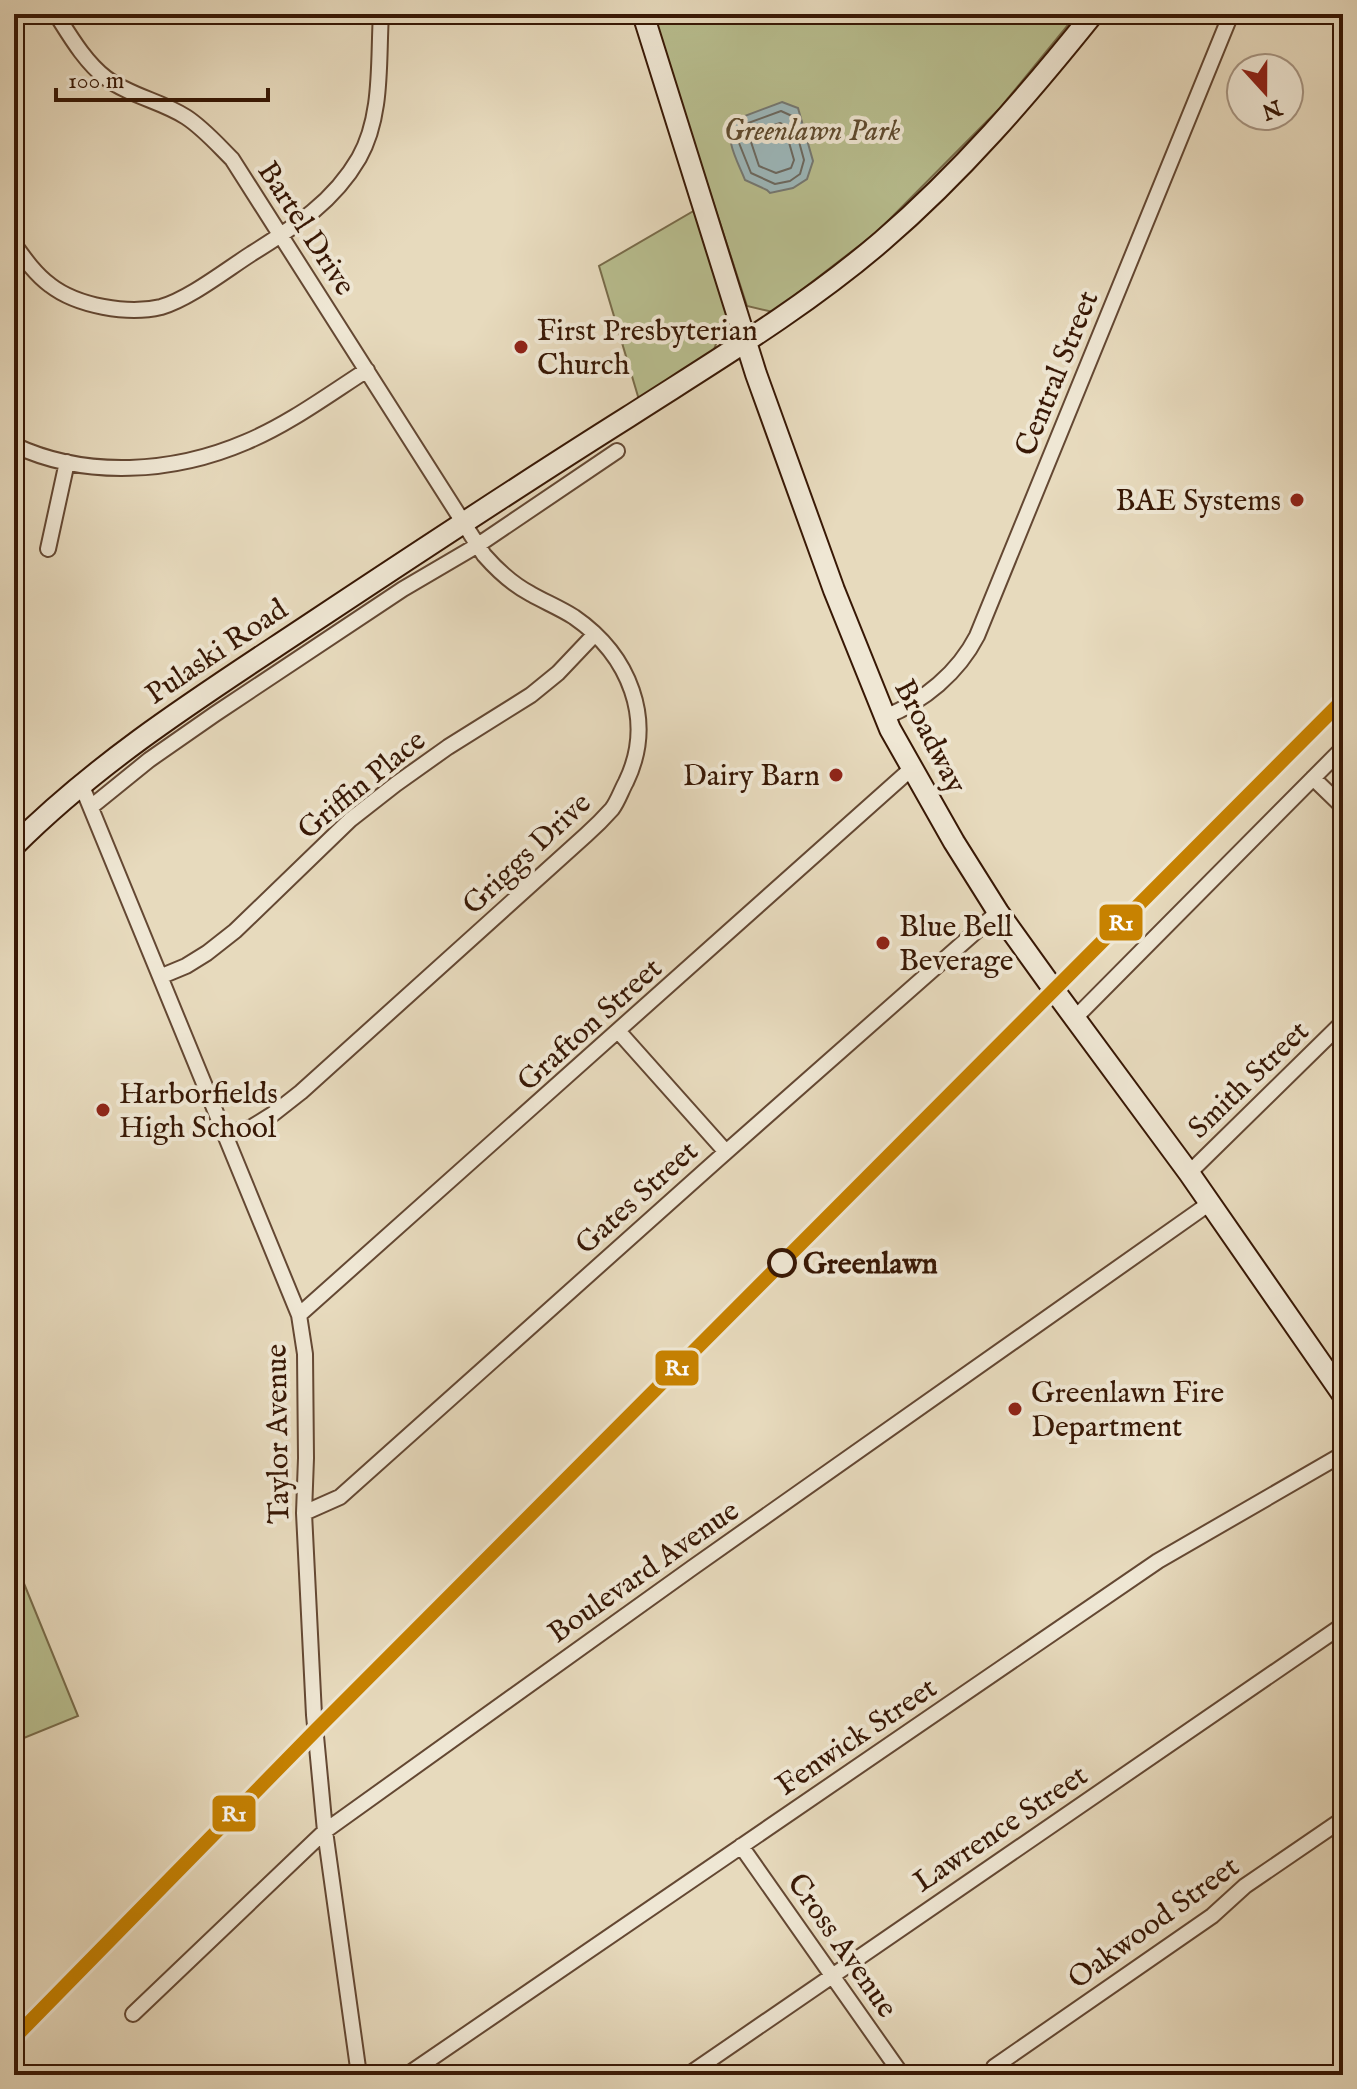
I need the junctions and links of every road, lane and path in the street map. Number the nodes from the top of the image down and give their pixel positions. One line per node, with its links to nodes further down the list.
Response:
1 (56, 14): 6 (street, Bartel Drive)
2 (381, 14): 6 (street)
3 (643, 14): 8 (main road, Broadway)
4 (1093, 14): 8 (main road, Pulaski Road)
5 (1231, 14): 17 (street, Central Street)
6 (280, 236): 7 (street); 9 (street, Bartel Drive)
7 (14, 244)
8 (745, 342): 13 (main road, Pulaski Road); 17 (main road, Broadway)
9 (367, 370): 12 (street); 13 (street, Bartel Drive)
10 (14, 445): 12 (street)
11 (617, 451): 14 (street)
12 (67, 462): 15 (street)
13 (463, 522): 14 (street, Griggs Drive); 21 (main road, Pulaski Road)
14 (478, 545): 16 (street, Griggs Drive); 22 (street)
15 (48, 549)
16 (595, 634): 26 (street, Griffin Place); 30 (street, Griggs Drive)
17 (885, 717): 19 (main road, Broadway)
18 (1343, 748): 20 (street)
19 (911, 769): 25 (main road, Broadway); 29 (street, Grafton Street)
20 (1313, 778): 23 (street); 27 (street)
21 (81, 784): 22 (street, Taylor Avenue); 24 (main road, Pulaski Road)
22 (91, 807): 26 (street, Taylor Avenue)
23 (1343, 807)
24 (16, 841)
25 (998, 912): 27 (main road, Broadway); 31 (street, Gates Street)
26 (162, 976): 30 (street, Taylor Avenue)
27 (1075, 1018): 32 (main road, Broadway)
28 (1343, 1022): 32 (street, Smith Street)
29 (619, 1032): 31 (street); 34 (street, Grafton Street)
30 (225, 1134): 34 (street, Taylor Avenue)
31 (726, 1152): 37 (street, Gates Street)
32 (1189, 1173): 33 (main road, Broadway)
33 (1210, 1203): 35 (main road, Broadway); 40 (street, Boulevard Avenue)
34 (299, 1315): 37 (street, Taylor Avenue)
35 (1343, 1395)
36 (1343, 1454): 41 (street, Fenwick Street)
37 (304, 1513): 40 (street, Taylor Avenue)
38 (1343, 1625): 42 (street, Lawrence Street)
39 (1343, 1819): 44 (street, Oakwood Street)
40 (325, 1831): 43 (street, Boulevard Avenue); 45 (street, Taylor Avenue)
41 (741, 1846): 42 (street, Cross Avenue); 46 (street, Fenwick Street)
42 (831, 1975): 47 (street, Lawrence Street); 48 (street, Cross Avenue)
43 (133, 2014)
44 (994, 2067)
45 (359, 2075)
46 (407, 2075)
47 (688, 2075)
48 (902, 2075)

